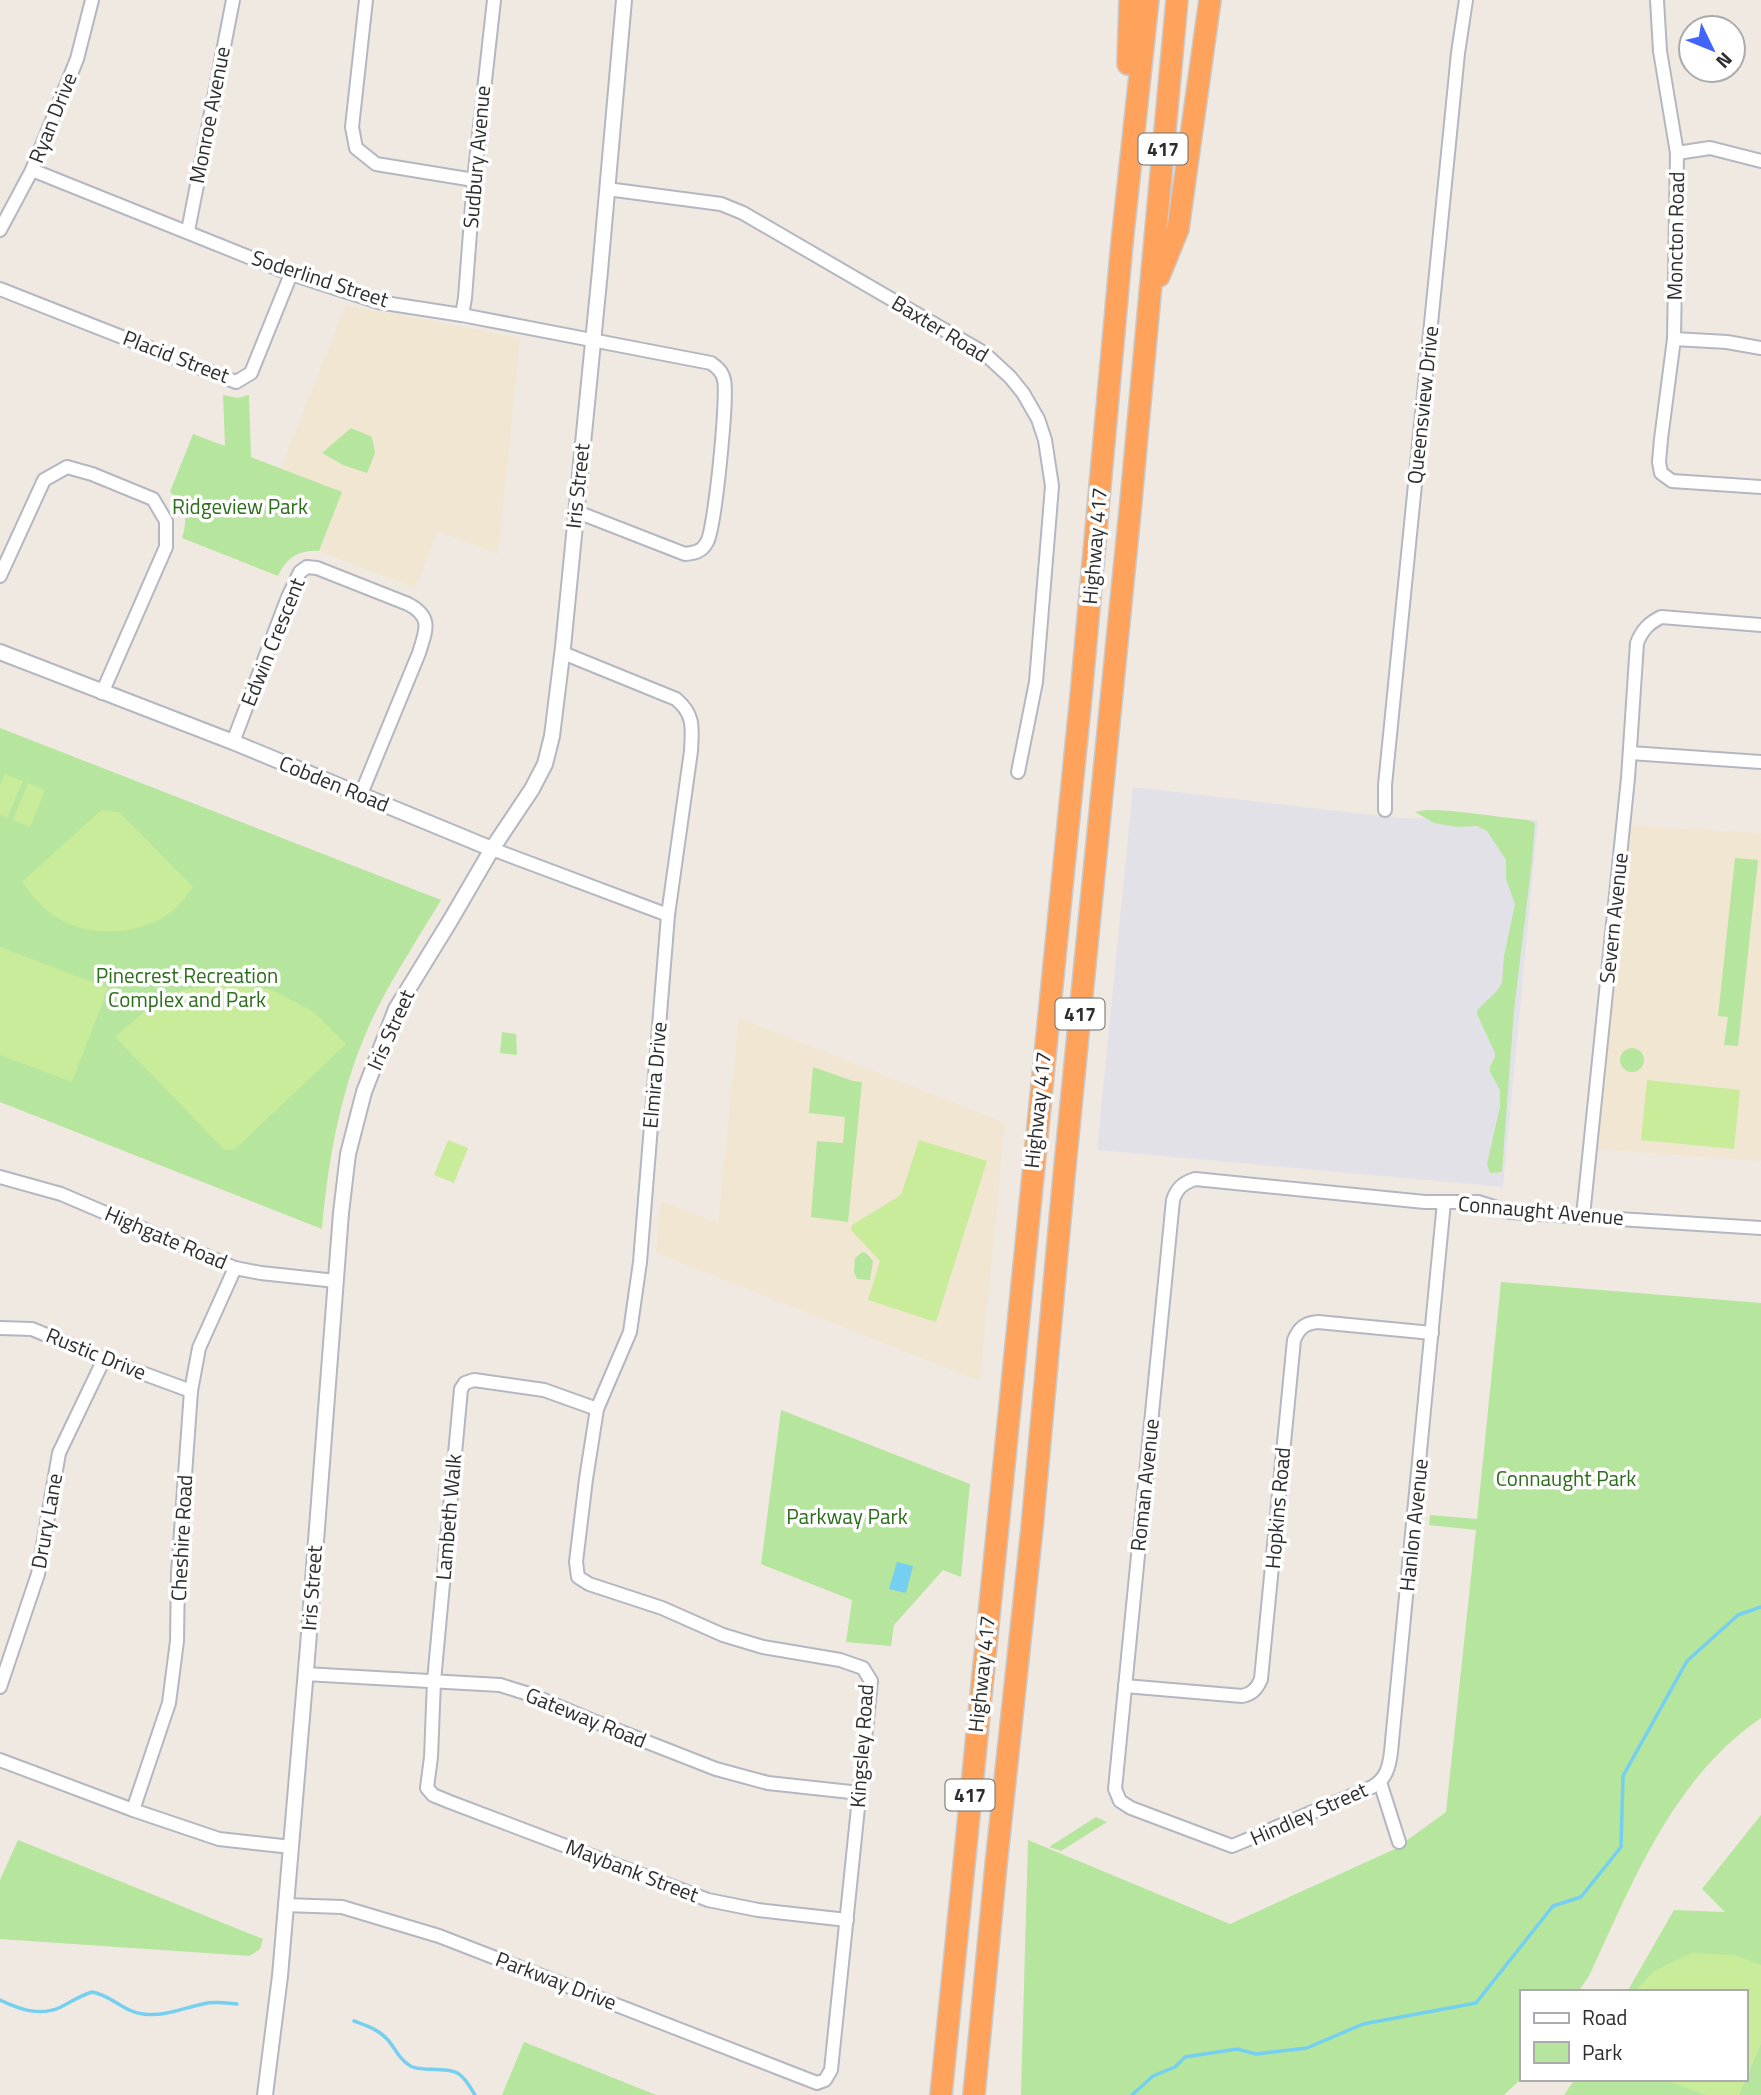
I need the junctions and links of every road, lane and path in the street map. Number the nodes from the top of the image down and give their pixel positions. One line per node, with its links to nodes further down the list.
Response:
1 (92, 0): 14 (street, Ryan Drive)
2 (233, 0): 18 (street, Monroe Avenue)
3 (366, 0): 15 (street)
4 (494, 0): 15 (street, Sudbury Avenue)
5 (624, 0): 16 (street, Iris Street)
6 (1130, 0): 19 (highway)
7 (1148, 0): 19 (highway, Highway 417 / 417)
8 (1177, 0): 22 (highway, 417)
9 (1210, 0): 22 (highway)
10 (1466, 0): 39 (street, Queensview Drive)
11 (1657, 0): 12 (street, Moncton Road)
12 (1677, 153): 13 (street); 24 (street, Moncton Road)
13 (1761, 161)
14 (32, 170): 17 (street, Ryan Drive); 18 (street, Soderlind Street)
15 (474, 180): 23 (street, Sudbury Avenue)
16 (607, 189): 25 (street, Iris Street); 37 (street, Baxter Road)
17 (0, 230)
18 (188, 231): 20 (street, Soderlind Street)
19 (1122, 243): 71 (highway, Highway 417 / 417)
20 (291, 274): 21 (street, Placid Street); 23 (street, Soderlind Street)
21 (0, 289)
22 (1150, 298): 72 (highway, 417)
23 (462, 315): 25 (street, Soderlind Street)
24 (1674, 339): 26 (street); 27 (street, Moncton Road)
25 (593, 342): 28 (street, Iris Street); 28 (street, Soderlind Street)
26 (1761, 348)
27 (1761, 488)
28 (576, 514): 32 (street, Iris Street)
29 (0, 576): 33 (street)
30 (1761, 625): 35 (street, Severn Avenue)
31 (0, 652): 33 (street, Cobden Road)
32 (563, 653): 40 (street, Iris Street); 41 (street, Elmira Drive)
33 (102, 693): 34 (street, Cobden Road)
34 (233, 742): 38 (street, Cobden Road); 38 (street, Edwin Crescent)
35 (1630, 753): 36 (street); 45 (street, Severn Avenue)
36 (1761, 762)
37 (1018, 772)
38 (361, 794): 40 (street, Cobden Road)
39 (1385, 810)
40 (492, 849): 41 (street, Cobden Road); 48 (street, Iris Street)
41 (668, 915): 53 (street, Elmira Drive)
42 (0, 1177): 47 (street, Highgate Road)
43 (1195, 1180): 44 (street, Connaught Avenue); 57 (street, Roman Avenue)
44 (1444, 1202): 45 (street, Connaught Avenue); 50 (street, Hanlon Avenue)
45 (1583, 1216): 46 (street, Connaught Avenue)
46 (1761, 1228)
47 (235, 1268): 48 (street, Highgate Road); 52 (street, Cheshire Road)
48 (336, 1281): 55 (street, Iris Street)
49 (0, 1328): 51 (street, Rustic Drive)
50 (1432, 1333): 57 (street, Hopkins Road); 60 (street, Hanlon Avenue)
51 (104, 1359): 52 (street, Rustic Drive); 58 (street, Drury Lane)
52 (191, 1391): 64 (street, Cheshire Road)
53 (597, 1409): 54 (street, Elmira Drive); 56 (street, Lambeth Walk)
54 (577, 1573): 62 (street, Kingsley Road)
55 (305, 1674): 56 (street, Gateway Road); 66 (street, Iris Street)
56 (434, 1681): 61 (street, Lambeth Walk); 62 (street, Gateway Road)
57 (1125, 1686): 63 (street, Roman Avenue)
58 (0, 1687)
59 (0, 1760): 64 (street)
60 (1380, 1782): 63 (street, Hindley Street); 65 (street)
61 (427, 1788): 68 (street, Maybank Street)
62 (860, 1793): 68 (street, Kingsley Road)
63 (1120, 1801)
64 (134, 1810): 66 (street)
65 (1399, 1842)
66 (290, 1847): 67 (street, Iris Street)
67 (285, 1905): 69 (street, Parkway Drive); 70 (street, Iris Street)
68 (847, 1920): 69 (street, Kingsley Road)
69 (820, 2082)
70 (265, 2095)
71 (941, 2095)
72 (974, 2095)

